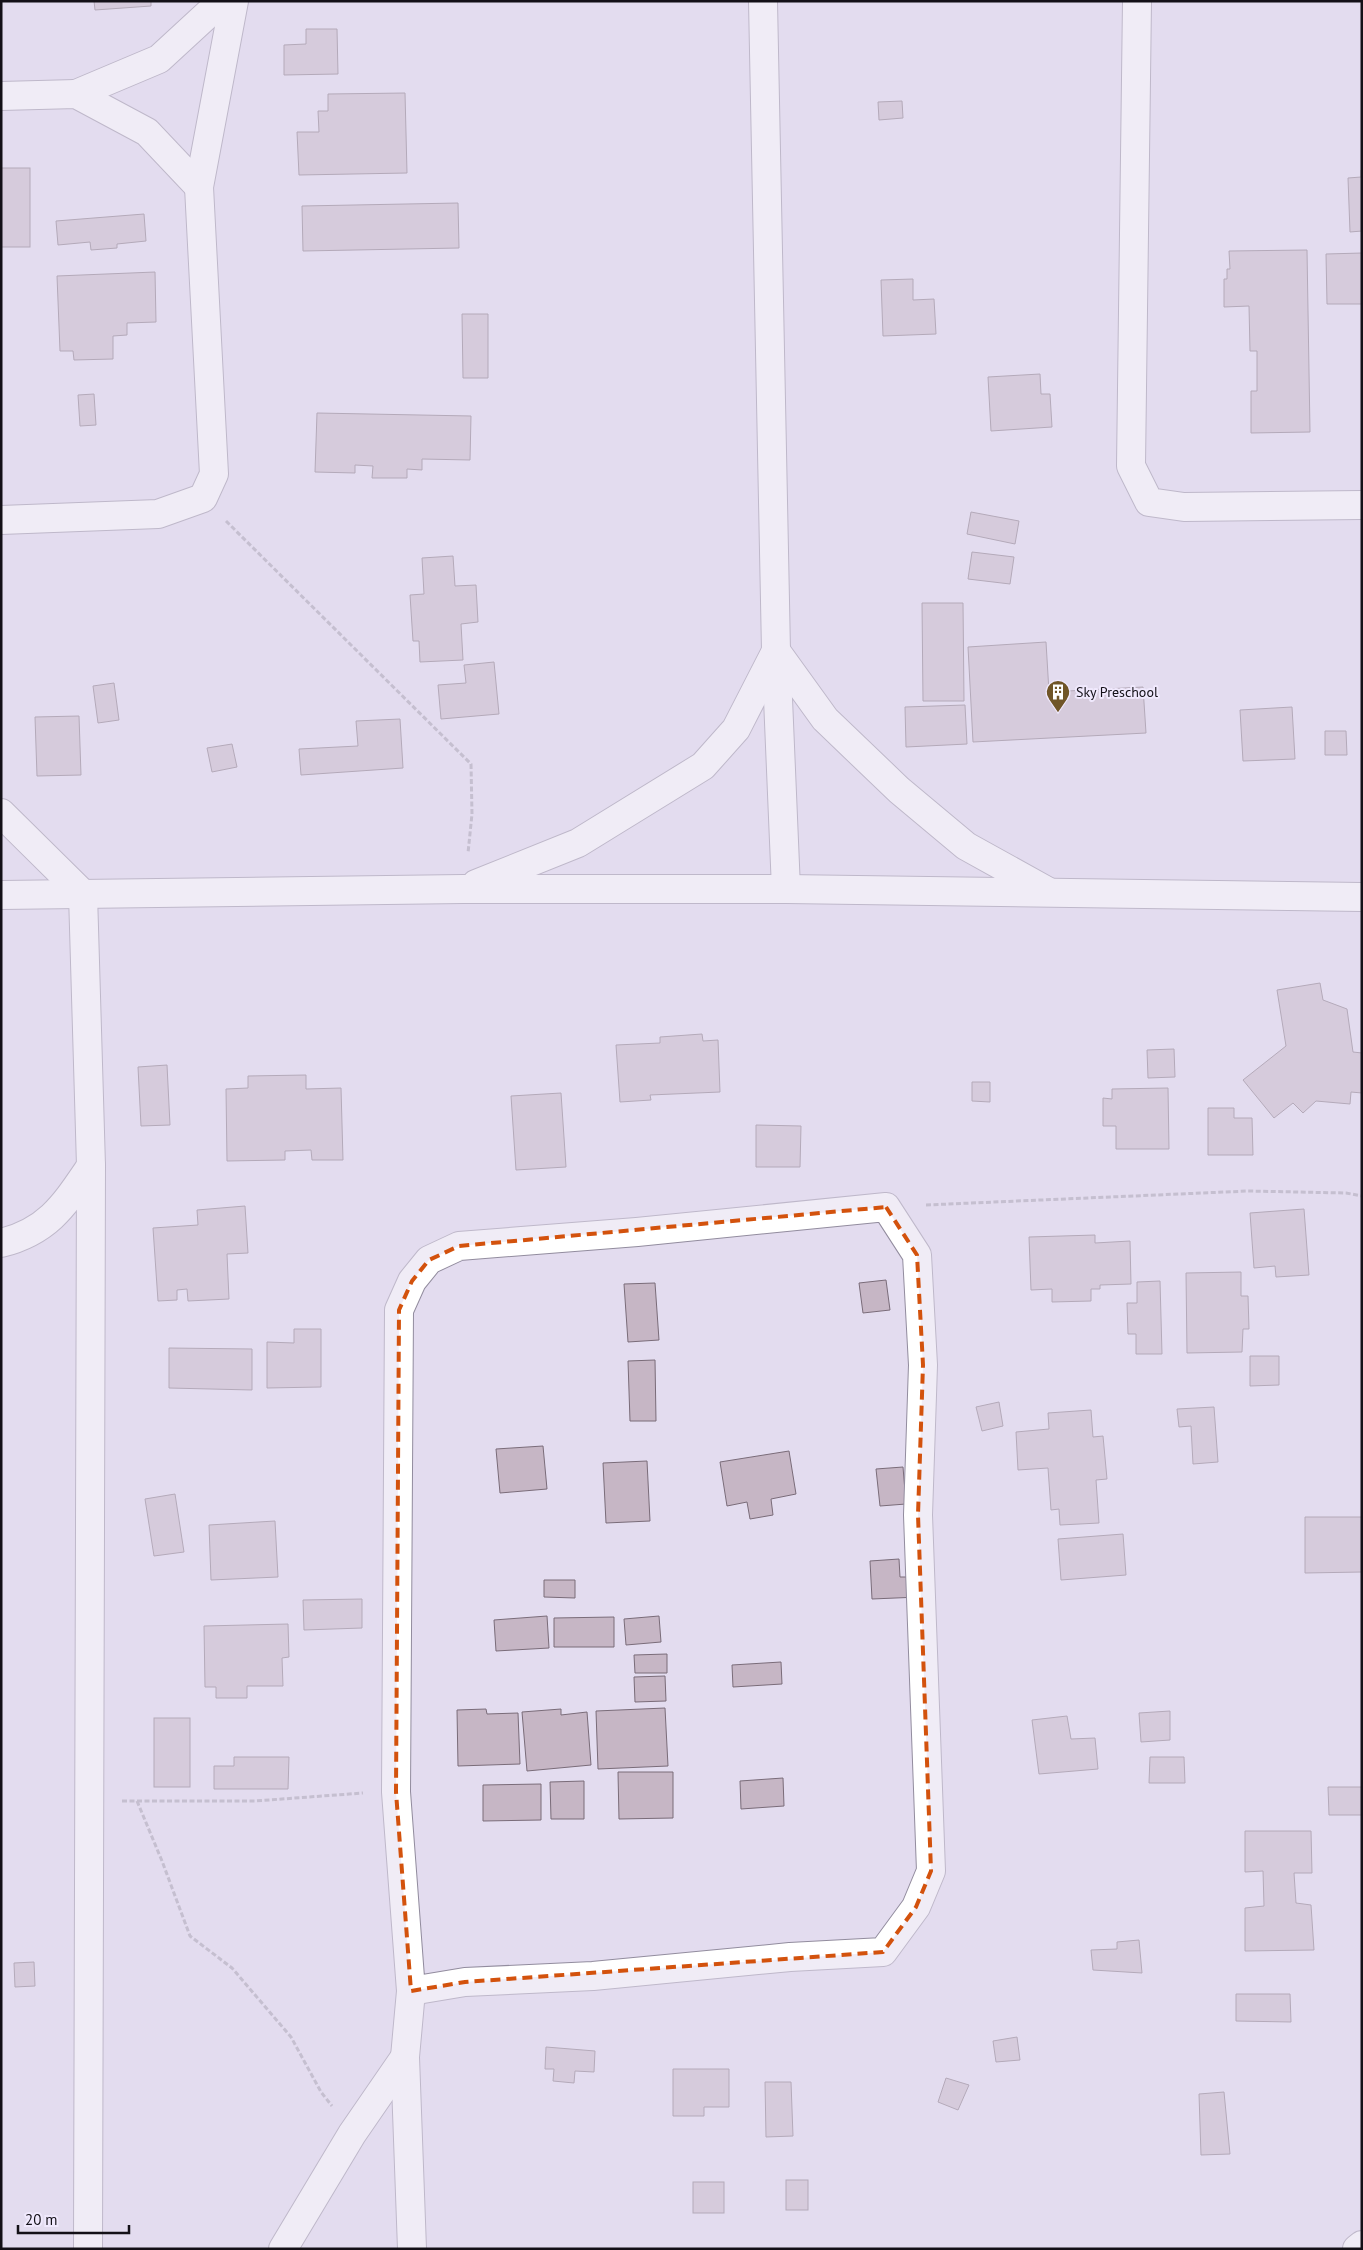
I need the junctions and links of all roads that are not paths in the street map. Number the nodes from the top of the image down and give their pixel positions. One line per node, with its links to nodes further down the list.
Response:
1 (222, 1): 5 (street)
2 (234, 1): 7 (street)
3 (763, 1): 10 (street)
4 (1136, 1): 8 (street)
5 (76, 94): 6 (street); 7 (street)
6 (1, 96)
7 (198, 187): 9 (street)
8 (1362, 505)
9 (1, 520)
10 (776, 651): 12 (street); 13 (street); 14 (street)
11 (1, 813): 15 (street)
12 (463, 889): 13 (street); 15 (street)
13 (786, 889): 14 (street)
14 (1052, 893): 17 (street)
15 (83, 894): 16 (street); 18 (street)
16 (1, 895)
17 (1362, 897)
18 (91, 1166): 19 (street); 23 (street)
19 (1, 1243)
20 (411, 1992): 20 (street); 21 (street)
21 (405, 2057): 24 (street); 25 (street)
22 (1362, 2245): 26 (street)
23 (88, 2249)
24 (282, 2249)
25 (412, 2249)
26 (1357, 2249)

